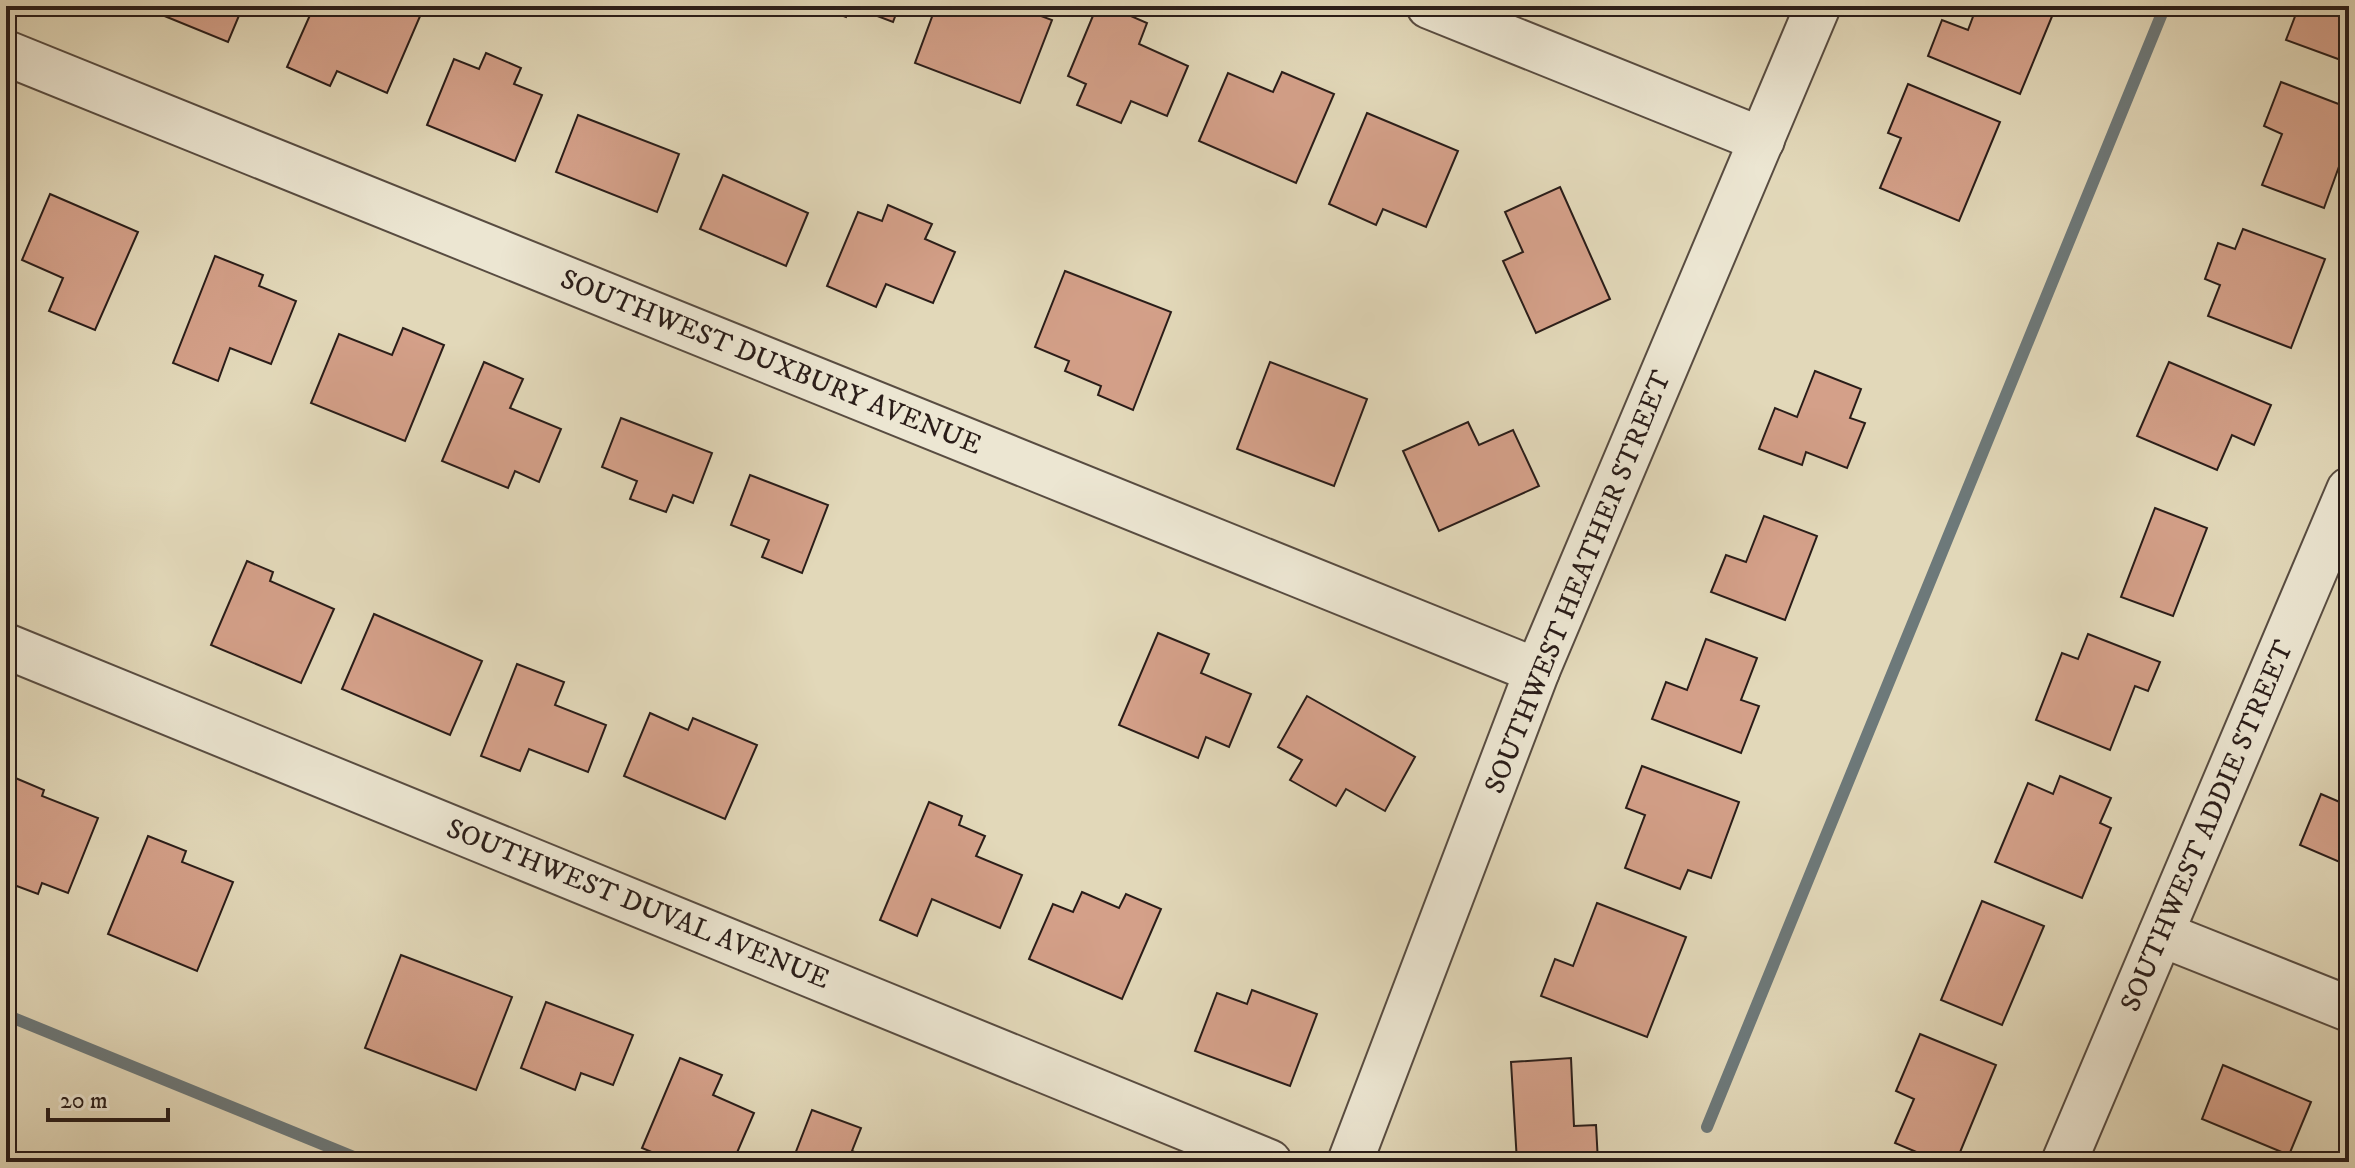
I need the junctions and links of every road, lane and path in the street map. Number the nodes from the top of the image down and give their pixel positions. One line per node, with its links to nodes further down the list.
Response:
1 (1429, 6): 4 (street)
2 (1818, 6): 4 (street, SOUTHWEST HEATHER STREET)
3 (6, 53): 7 (street, SOUTHWEST DUXBURY AVENUE)
4 (1762, 140): 7 (street, SOUTHWEST HEATHER STREET)
5 (2349, 490): 8 (street, SOUTHWEST ADDIE STREET)
6 (6, 646): 10 (street, SOUTHWEST DUVAL AVENUE)
7 (1537, 671): 11 (street, SOUTHWEST HEATHER STREET)
8 (2161, 934): 9 (street); 12 (street, SOUTHWEST ADDIE STREET)
9 (2349, 1009)
10 (1269, 1162)
11 (1350, 1162)
12 (2064, 1162)

